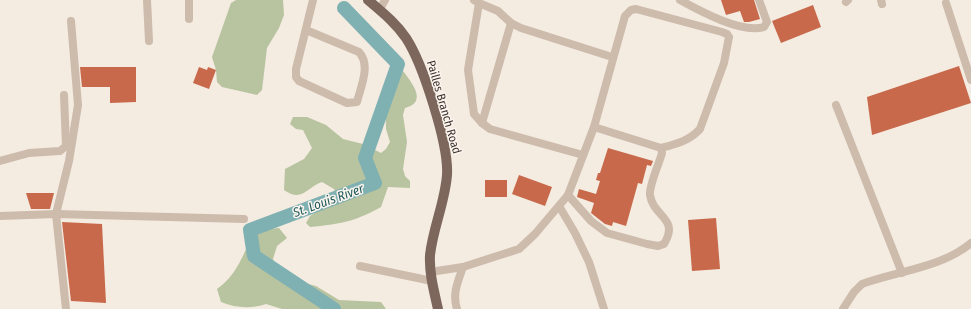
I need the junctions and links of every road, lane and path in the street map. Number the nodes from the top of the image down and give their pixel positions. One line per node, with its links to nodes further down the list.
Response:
1 (147, 0): 14 (street)
2 (189, 0): 10 (street)
3 (313, 0): 13 (street)
4 (368, 0): 9 (main road, Pailles Branch Road)
5 (680, 0): 6 (street)
6 (760, 0)
7 (476, 2): 12 (street); 19 (street)
8 (946, 3): 16 (street)
9 (382, 4): 33 (main road, Pailles Branch Road)
10 (189, 19)
11 (71, 22): 26 (street)
12 (511, 23): 15 (street); 19 (street)
13 (306, 30): 13 (street)
14 (148, 41)
15 (612, 57): 20 (street); 21 (street)
16 (971, 80)
17 (64, 95): 23 (street)
18 (836, 106): 32 (street)
19 (482, 124): 22 (street)
20 (594, 127): 21 (street); 22 (street)
21 (661, 148): 24 (street)
22 (583, 155): 24 (street)
23 (0, 161)
24 (568, 195): 25 (street)
25 (559, 206): 31 (street); 37 (street)
26 (56, 214): 27 (street); 28 (street); 34 (street)
27 (0, 216)
28 (244, 219)
29 (971, 243): 32 (street)
30 (360, 266): 33 (street)
31 (463, 267): 33 (street); 36 (street)
32 (902, 272): 38 (street)
33 (431, 277): 35 (main road, Pailles Branch Road)
34 (66, 309)
35 (438, 309)
36 (457, 309)
37 (604, 309)
38 (843, 309)

